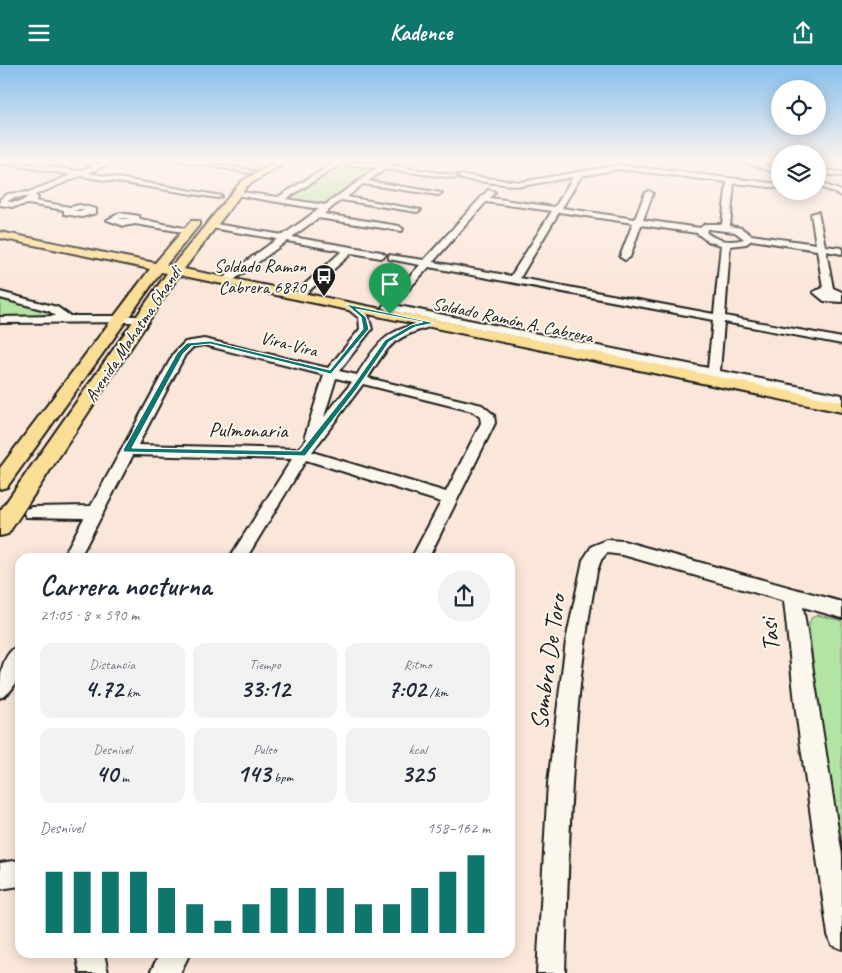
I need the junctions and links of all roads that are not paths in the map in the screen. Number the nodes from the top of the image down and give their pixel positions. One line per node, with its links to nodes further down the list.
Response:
1 (45, 202): 12 (street)
2 (229, 202): 20 (main road, Avenida Mahatma Ghandi)
3 (293, 202): 11 (street)
4 (335, 202): 11 (street)
5 (369, 202): 13 (street)
6 (481, 202): 33 (street)
7 (507, 202): 14 (street)
8 (562, 202): 14 (street)
9 (646, 202): 19 (street)
10 (729, 202): 21 (street)
11 (327, 208): 16 (street)
12 (70, 209)
13 (417, 210)
14 (558, 210): 19 (street); 37 (street)
15 (809, 212): 29 (street)
16 (317, 215): 22 (street); 27 (street)
17 (201, 217): 23 (main road, Avenida Mahatma Ghandi)
18 (135, 221): 23 (street)
19 (639, 221): 24 (street); 32 (street)
20 (212, 225): 27 (street); 35 (main road, Avenida Mahatma Ghandi)
21 (726, 227): 24 (street); 26 (street)
22 (399, 229)
23 (189, 230): 34 (main road, Avenida Mahatma Ghandi)
24 (702, 231): 28 (street)
25 (0, 235): 34 (main road, Soldado Ramón A. Cabrera)
26 (748, 237): 28 (street); 29 (street)
27 (285, 238): 30 (street); 36 (street)
28 (726, 243): 46 (street)
29 (820, 248): 31 (street); 38 (street)
30 (349, 249): 33 (street); 40 (street)
31 (842, 251)
32 (615, 261)
33 (426, 264): 37 (street); 56 (street)
34 (158, 267): 35 (main road, Soldado Ramón A. Cabrera); 44 (main road, Avenida Mahatma Ghandi)
35 (176, 270): 36 (main road, Soldado Ramón A. Cabrera); 45 (main road, Avenida Mahatma Ghandi)
36 (227, 280): 40 (main road, Soldado Ramón A. Cabrera)
37 (514, 280): 46 (street)
38 (828, 290): 41 (street)
39 (0, 295): 43 (street)
40 (298, 295): 42 (main road, Soldado Ramón A. Cabrera)
41 (842, 297)
42 (348, 305): 49 (main road, Soldado Ramón A. Cabrera); 52 (street)
43 (66, 319): 44 (street); 48 (street)
44 (121, 319): 45 (street); 62 (main road, Avenida Mahatma Ghandi)
45 (143, 319): 66 (main road, Avenida Mahatma Ghandi)
46 (719, 319): 51 (street); 56 (street)
47 (0, 320): 48 (street)
48 (14, 320): 50 (street)
49 (432, 323): 54 (street); 59 (main road, Soldado Ramón A. Cabrera)
50 (0, 334)
51 (842, 341)
52 (357, 342): 53 (street); 54 (street)
53 (349, 353): 55 (street)
54 (377, 353): 57 (street)
55 (331, 372): 57 (street, Vira-Vira); 60 (street); 61 (street, Vira-Vira)
56 (714, 373): 58 (street)
57 (360, 379): 60 (street); 63 (street, Vira-Vira)
58 (842, 399)
59 (842, 407)
60 (307, 448): 61 (street, Pulmonaria); 63 (street, Pulmonaria); 68 (street)
61 (127, 450): 64 (street)
62 (0, 482)
63 (451, 499): 69 (street)
64 (96, 512): 65 (street); 67 (street)
65 (32, 513)
66 (0, 527)
67 (74, 553)
68 (241, 553)
69 (423, 553)
70 (792, 595): 71 (street); 76 (street, Tasi); 81 (street, Sombra De Toro)
71 (842, 609)
72 (15, 662): 73 (street)
73 (0, 688)
74 (15, 874): 75 (street)
75 (0, 876)
76 (842, 935)
77 (91, 958): 79 (street)
78 (173, 958): 80 (street)
79 (94, 973)
80 (164, 973)
81 (551, 973)

